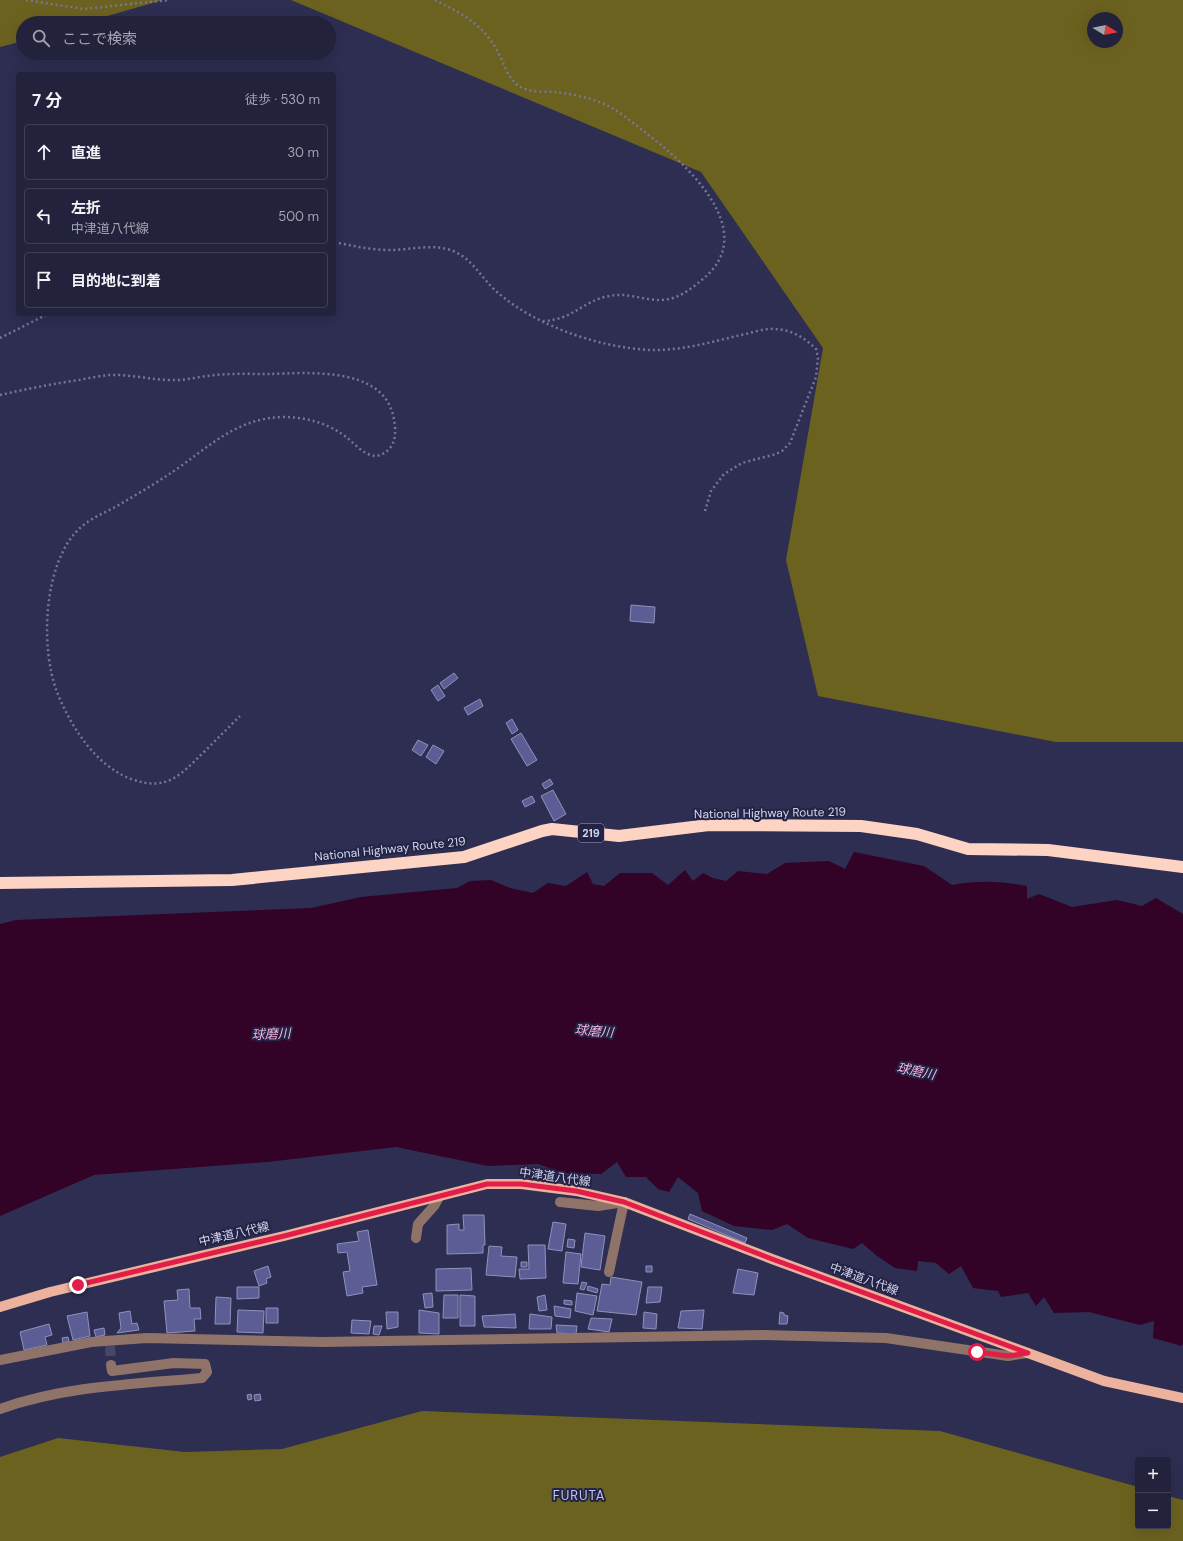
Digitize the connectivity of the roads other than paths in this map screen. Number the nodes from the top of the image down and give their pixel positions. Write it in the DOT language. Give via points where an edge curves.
graph roads {
  1 [pos="1183,867"];
  2 [pos="0,883"];
  3 [pos="438,1197"];
  4 [pos="560,1202"];
  5 [pos="624,1202"];
  6 [pos="416,1238"];
  7 [pos="609,1272"];
  8 [pos="0,1307"];
  9 [pos="1028,1353"];
  10 [pos="0,1360"];
  11 [pos="111,1365"];
  12 [pos="1183,1398"];
  13 [pos="0,1409"];
  1 -- 2 [label="highway, National Highway Route 219 / 219" via="1048,850 968,848 917,834 861,826 708,825 619,836 552,829 464,857 232,880"];
  3 -- 5 [label="main road, 中津道八代線" via="487,1184 521,1184 576,1191"];
  3 -- 6 [label="street" via="434,1206 418,1224"];
  3 -- 8 [label="main road, 中津道八代線" via="50,1292"];
  4 -- 5 [label="street" via="598,1206"];
  5 -- 7 [label="street"];
  5 -- 9 [label="main road, 中津道八代線"];
  9 -- 10 [label="street" via="1008,1356 886,1338 762,1335 322,1342 147,1338"];
  9 -- 12 [label="main road, 中津道八代線" via="1104,1381"];
  11 -- 13 [label="street" via="112,1372 174,1363 205,1364 207,1372 202,1378 59,1393"];
}
